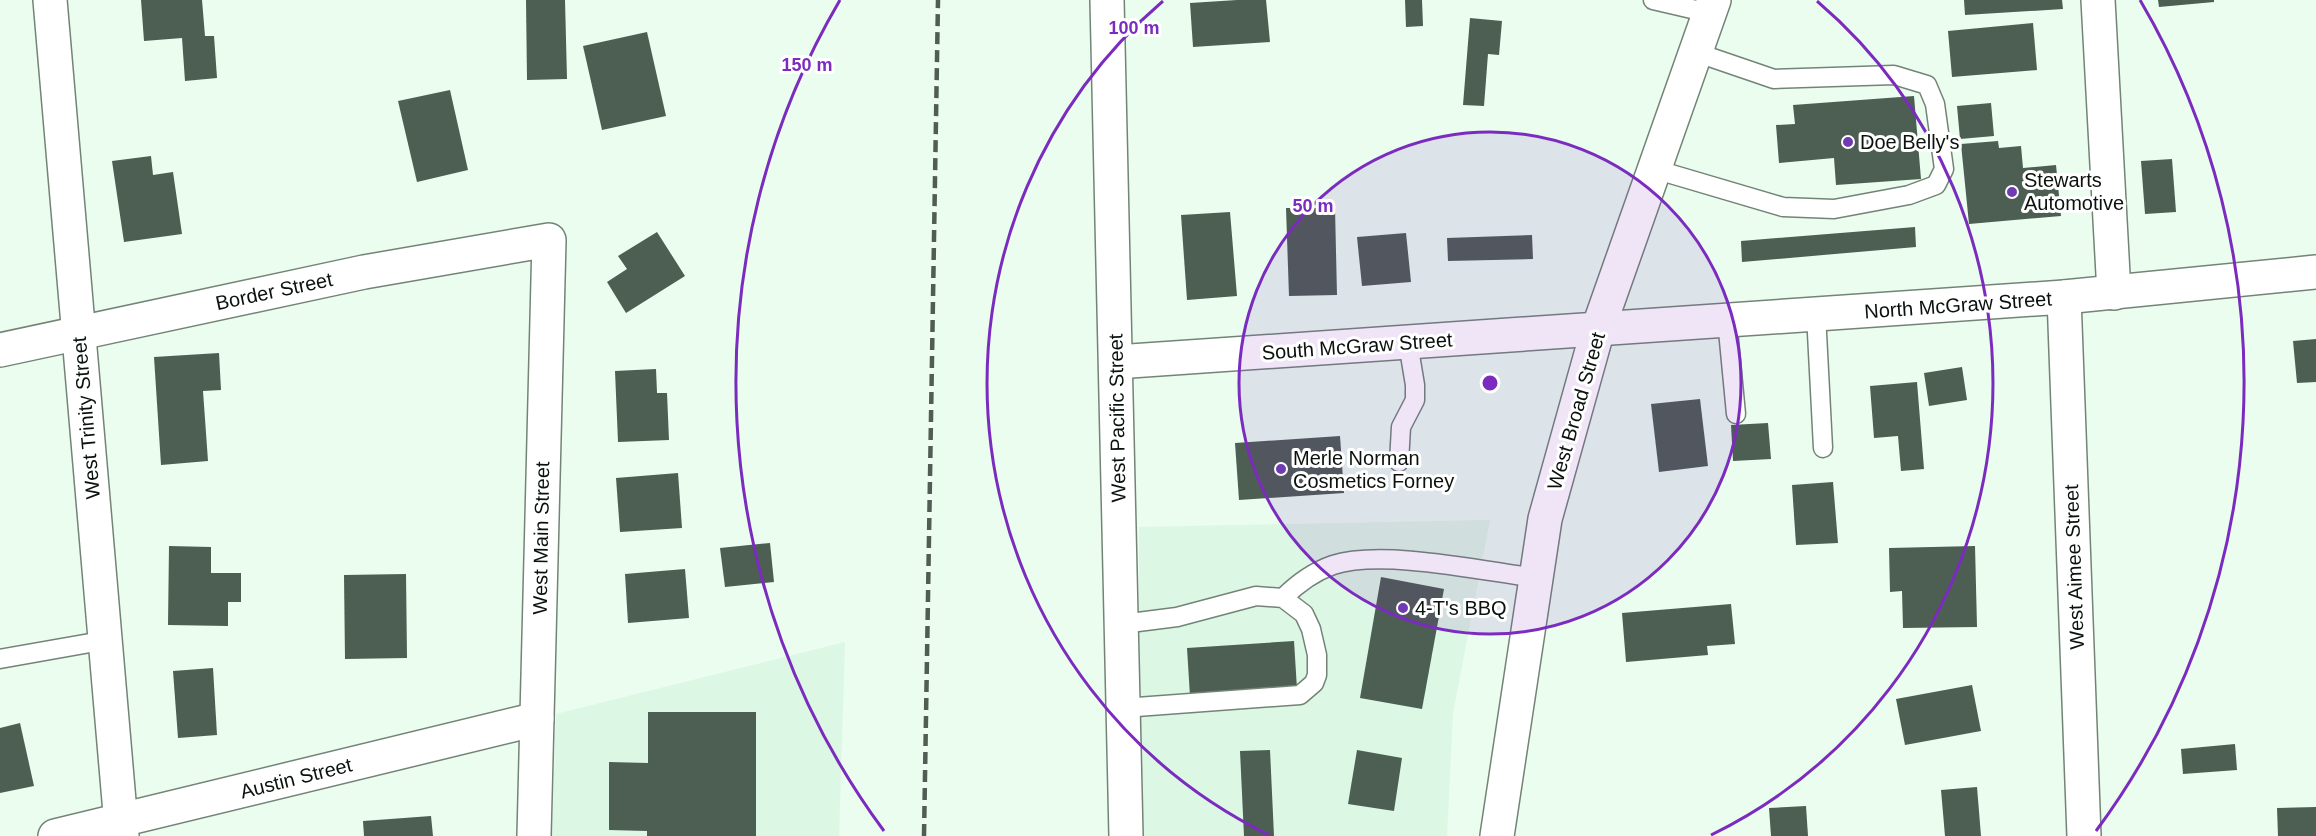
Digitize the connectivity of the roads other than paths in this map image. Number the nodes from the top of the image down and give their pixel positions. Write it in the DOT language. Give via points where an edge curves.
graph roads {
  1 [pos="51,0"];
  2 [pos="1107,0"];
  3 [pos="1653,0"];
  4 [pos="2098,0"];
  5 [pos="1711,7"];
  6 [pos="1695,52"];
  7 [pos="1654,169"];
  8 [pos="549,240"];
  9 [pos="2316,273"];
  10 [pos="2114,293"];
  11 [pos="2064,297"];
  12 [pos="1815,314"];
  13 [pos="1727,320"];
  14 [pos="1598,329"];
  15 [pos="78,334"];
  16 [pos="1408,343"];
  17 [pos="0,350"];
  18 [pos="1116,362"];
  19 [pos="1736,414"];
  20 [pos="1823,448"];
  21 [pos="1399,462"];
  22 [pos="1536,578"];
  23 [pos="1283,598"];
  24 [pos="1122,624"];
  25 [pos="107,640"];
  26 [pos="0,659"];
  27 [pos="1123,708"];
  28 [pos="537,719"];
  29 [pos="122,828"];
  30 [pos="56,836"];
  31 [pos="534,836"];
  32 [pos="1126,836"];
  33 [pos="1497,836"];
  34 [pos="2084,836"];
  1 -- 15 [label="street, West Trinity Street"];
  2 -- 18 [label="street, West Pacific Street"];
  3 -- 5 [label="lane"];
  4 -- 10 [label="street"];
  5 -- 6 [label="street, West Broad Street"];
  6 -- 7 [label="street, West Broad Street"];
  6 -- 7 [label="lane" via="1774,79 1894,75 1927,85 1935,104 1944,169 1936,185 1909,195 1834,208 1783,207"];
  7 -- 14 [label="street, West Broad Street"];
  8 -- 15 [label="street, Border Street" via="363,272"];
  8 -- 28 [label="street, West Main Street"];
  9 -- 10 [label="street, North McGraw Street"];
  10 -- 11 [label="street, North McGraw Street"];
  11 -- 12 [label="street, North McGraw Street"];
  11 -- 34 [label="street, West Aimee Street"];
  12 -- 13 [label="street, North McGraw Street"];
  12 -- 20 [label="lane"];
  13 -- 14 [label="street, North McGraw Street"];
  13 -- 19 [label="lane"];
  14 -- 16 [label="street, South McGraw Street"];
  14 -- 22 [label="street, West Broad Street" via="1545,519"];
  15 -- 17 [label="street, Border Street"];
  15 -- 25 [label="street, West Trinity Street"];
  16 -- 18 [label="street, South McGraw Street"];
  16 -- 21 [label="lane" via="1415,400 1401,427"];
  18 -- 24 [label="street, West Pacific Street"];
  22 -- 23 [label="lane" via="1401,561 1360,560 1309,575"];
  22 -- 33 [label="street, West Broad Street"];
  23 -- 24 [label="lane" via="1256,596 1177,617"];
  23 -- 27 [label="lane" via="1304,614 1317,655 1314,683 1300,695"];
  24 -- 27 [label="street, West Pacific Street"];
  25 -- 26 [label="lane"];
  25 -- 29 [label="street, West Trinity Street"];
  27 -- 32 [label="street, West Pacific Street"];
  28 -- 29 [label="street, Austin Street"];
  28 -- 31 [label="street, West Main Street"];
  29 -- 30 [label="street, Austin Street"];
}
